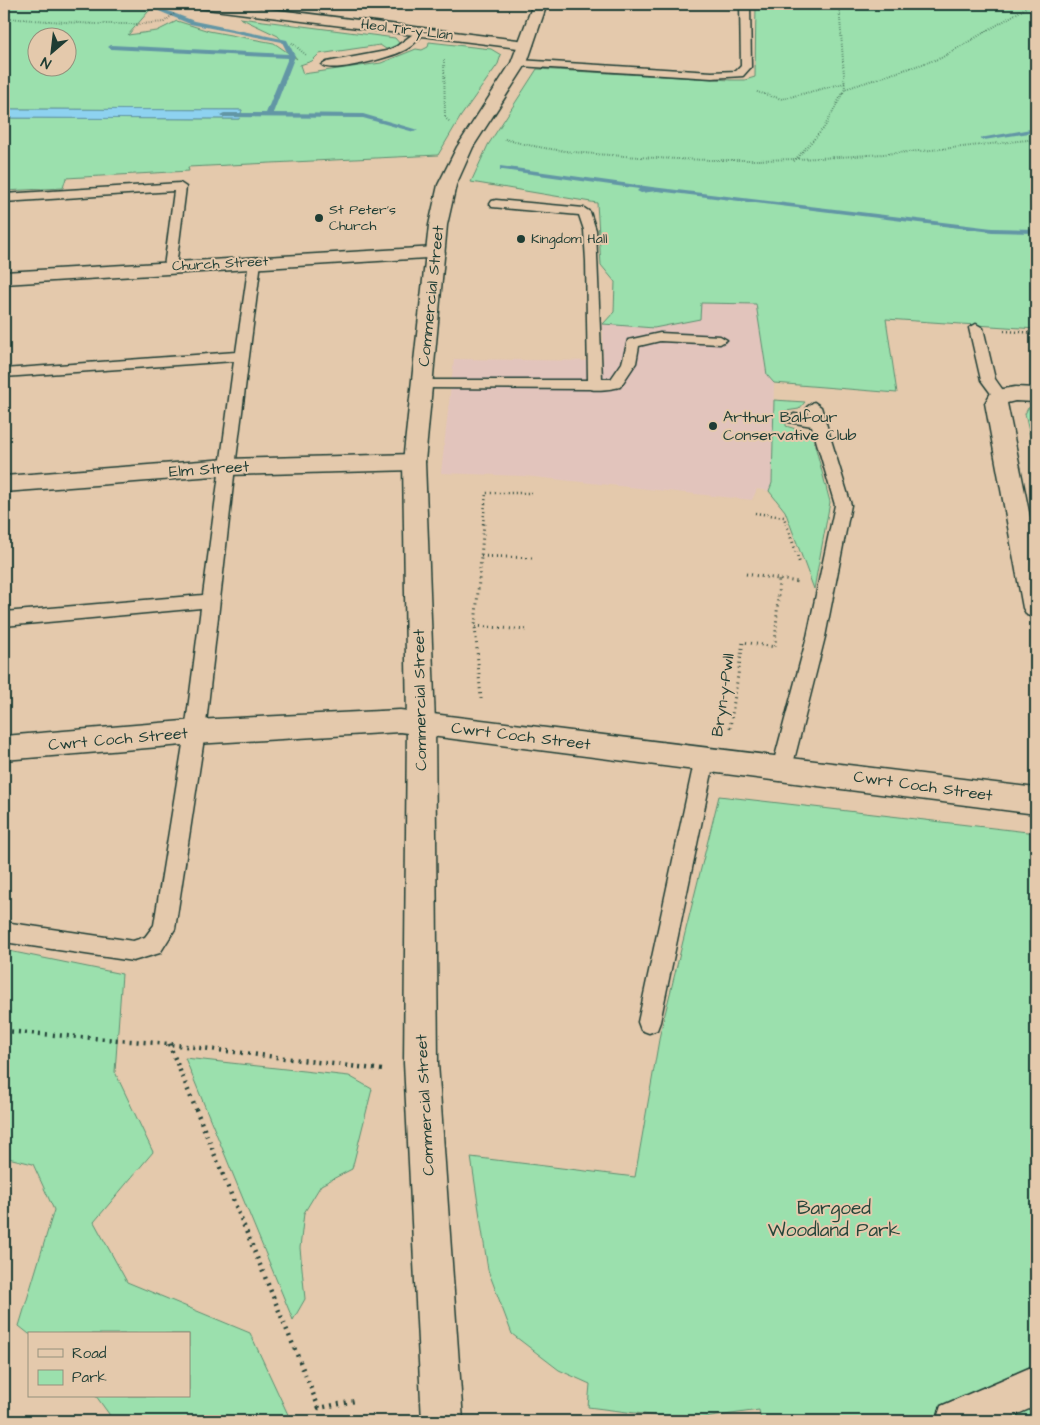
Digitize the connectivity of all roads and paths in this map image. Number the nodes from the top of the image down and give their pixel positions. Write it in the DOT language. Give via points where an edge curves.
graph roads {
  1 [pos="199,4"];
  2 [pos="540,4"];
  3 [pos="745,4"];
  4 [pos="838,4"];
  5 [pos="1028,4"];
  6 [pos="237,6"];
  7 [pos="177,11"];
  8 [pos="4,18"];
  9 [pos="420,32"];
  10 [pos="410,43"];
  11 [pos="522,54"];
  12 [pos="327,65"];
  13 [pos="845,83"];
  14 [pos="846,89"];
  15 [pos="754,91"];
  16 [pos="450,121"];
  17 [pos="501,138"];
  18 [pos="1036,139"];
  19 [pos="794,161"];
  20 [pos="4,198"];
  21 [pos="496,204"];
  22 [pos="436,253"];
  23 [pos="255,262"];
  24 [pos="170,267"];
  25 [pos="4,278"];
  26 [pos="976,328"];
  27 [pos="720,340"];
  28 [pos="244,356"];
  29 [pos="4,373"];
  30 [pos="421,385"];
  31 [pos="595,386"];
  32 [pos="1000,396"];
  33 [pos="1036,396"];
  34 [pos="794,419"];
  35 [pos="414,462"];
  36 [pos="227,468"];
  37 [pos="4,484"];
  38 [pos="534,493"];
  39 [pos="754,513"];
  40 [pos="480,556"];
  41 [pos="532,558"];
  42 [pos="746,574"];
  43 [pos="803,574"];
  44 [pos="779,579"];
  45 [pos="806,583"];
  46 [pos="210,600"];
  47 [pos="1036,608"];
  48 [pos="4,619"];
  49 [pos="475,626"];
  50 [pos="528,630"];
  51 [pos="421,723"];
  52 [pos="195,732"];
  53 [pos="479,732"];
  54 [pos="4,748"];
  55 [pos="716,759"];
  56 [pos="782,768"];
  57 [pos="1036,802"];
  58 [pos="4,932"];
  59 [pos="649,1022"];
  60 [pos="4,1031"];
  61 [pos="169,1044"];
  62 [pos="382,1070"];
  63 [pos="1036,1385"];
  64 [pos="355,1401"];
  65 [pos="442,1421"];
  66 [pos="956,1421"];
  1 -- 6 [label="street, Heol Tir-y-Llan"];
  2 -- 11 [label="street, Commercial Street"];
  3 -- 11 [label="lane" via="746,66 739,74 712,75"];
  4 -- 13 [label="path"];
  5 -- 14 [label="path" via="941,58"];
  6 -- 9 [label="street, Heol Tir-y-Llan"];
  7 -- 8 [label="path" via="164,22 140,24"];
  9 -- 10 [label="lane"];
  9 -- 11 [label="street, Heol Tir-y-Llan"];
  10 -- 12 [label="lane" via="374,58"];
  10 -- 16 [label="path" via="444,60 445,118"];
  11 -- 22 [label="street, Commercial Street" via="454,167 438,225"];
  13 -- 14 [label="path"];
  13 -- 15 [label="path" via="782,99"];
  14 -- 19 [label="path" via="819,138"];
  17 -- 19 [label="path" via="560,151 654,159"];
  18 -- 19 [label="path"];
  20 -- 24 [label="lane" via="180,187"];
  21 -- 31 [label="lane" via="584,212 590,230 592,261"];
  22 -- 23 [label="street, Church Street"];
  22 -- 30 [label="street, Commercial Street"];
  23 -- 24 [label="street, Church Street"];
  23 -- 28 [label="lane"];
  24 -- 25 [label="street, Church Street"];
  26 -- 32 [label="lane" via="988,380"];
  27 -- 31 [label="lane" via="660,337 633,343 629,363 616,384"];
  28 -- 29 [label="lane"];
  28 -- 36 [label="lane"];
  30 -- 31 [label="lane"];
  30 -- 35 [label="street, Commercial Street"];
  32 -- 33 [label="street"];
  32 -- 47 [label="street" via="996,403"];
  34 -- 56 [label="lane" via="816,415 843,505 816,637"];
  35 -- 36 [label="street, Elm Street"];
  35 -- 51 [label="street, Commercial Street"];
  36 -- 37 [label="street, Elm Street"];
  36 -- 46 [label="lane"];
  38 -- 40 [label="path" via="486,493"];
  39 -- 43 [label="path" via="784,517"];
  40 -- 41 [label="path"];
  40 -- 49 [label="path"];
  42 -- 44 [label="path"];
  44 -- 45 [label="path"];
  44 -- 55 [label="path, Bryn-y-Pwll" via="775,647 743,642"];
  46 -- 48 [label="lane"];
  46 -- 52 [label="lane"];
  49 -- 50 [label="path"];
  49 -- 53 [label="path" via="482,710"];
  51 -- 52 [label="street, Cwrt Coch Street" via="400,721"];
  51 -- 53 [label="street, Cwrt Coch Street"];
  51 -- 65 [label="street, Commercial Street" via="421,1063"];
  52 -- 54 [label="street, Cwrt Coch Street"];
  52 -- 58 [label="lane" via="164,929 152,946 133,951"];
  53 -- 55 [label="street, Cwrt Coch Street"];
  55 -- 56 [label="street, Cwrt Coch Street"];
  55 -- 59 [label="lane"];
  56 -- 57 [label="street, Cwrt Coch Street"];
  60 -- 61 [label="path"];
  61 -- 62 [label="path"];
  61 -- 64 [label="path" via="319,1408"];
  63 -- 66 [label="street"];
}
